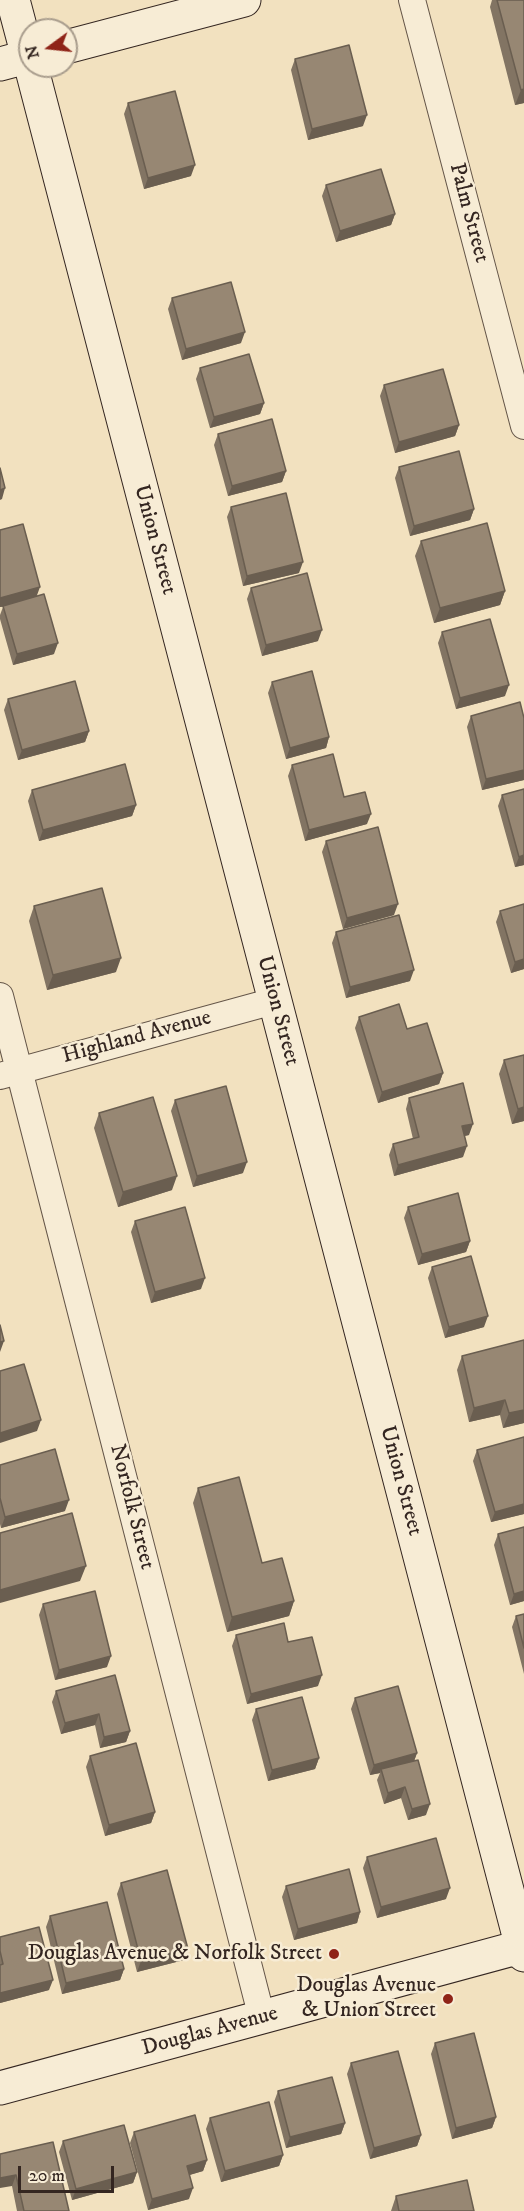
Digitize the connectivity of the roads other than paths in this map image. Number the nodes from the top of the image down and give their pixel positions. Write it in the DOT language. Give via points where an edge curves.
graph roads {
  1 [pos="14,0"];
  2 [pos="244,0"];
  3 [pos="412,0"];
  4 [pos="18,25"];
  5 [pos="78,44"];
  6 [pos="28,78"];
  7 [pos="524,426"];
  8 [pos="0,996"];
  9 [pos="274,1001"];
  10 [pos="10,1073"];
  11 [pos="523,1949"];
  12 [pos="262,2018"];
  13 [pos="0,2088"];
  1 -- 4 [label="street, Union Street"];
  2 -- 5 [label="street"];
  3 -- 7 [label="street, Palm Street"];
  6 -- 9 [label="street, Union Street"];
  8 -- 10 [label="street, Norfolk Street"];
  9 -- 10 [label="street, Highland Avenue"];
  9 -- 11 [label="street, Union Street"];
  10 -- 12 [label="street, Norfolk Street"];
  11 -- 12 [label="street, Douglas Avenue"];
  12 -- 13 [label="street, Douglas Avenue"];
}
